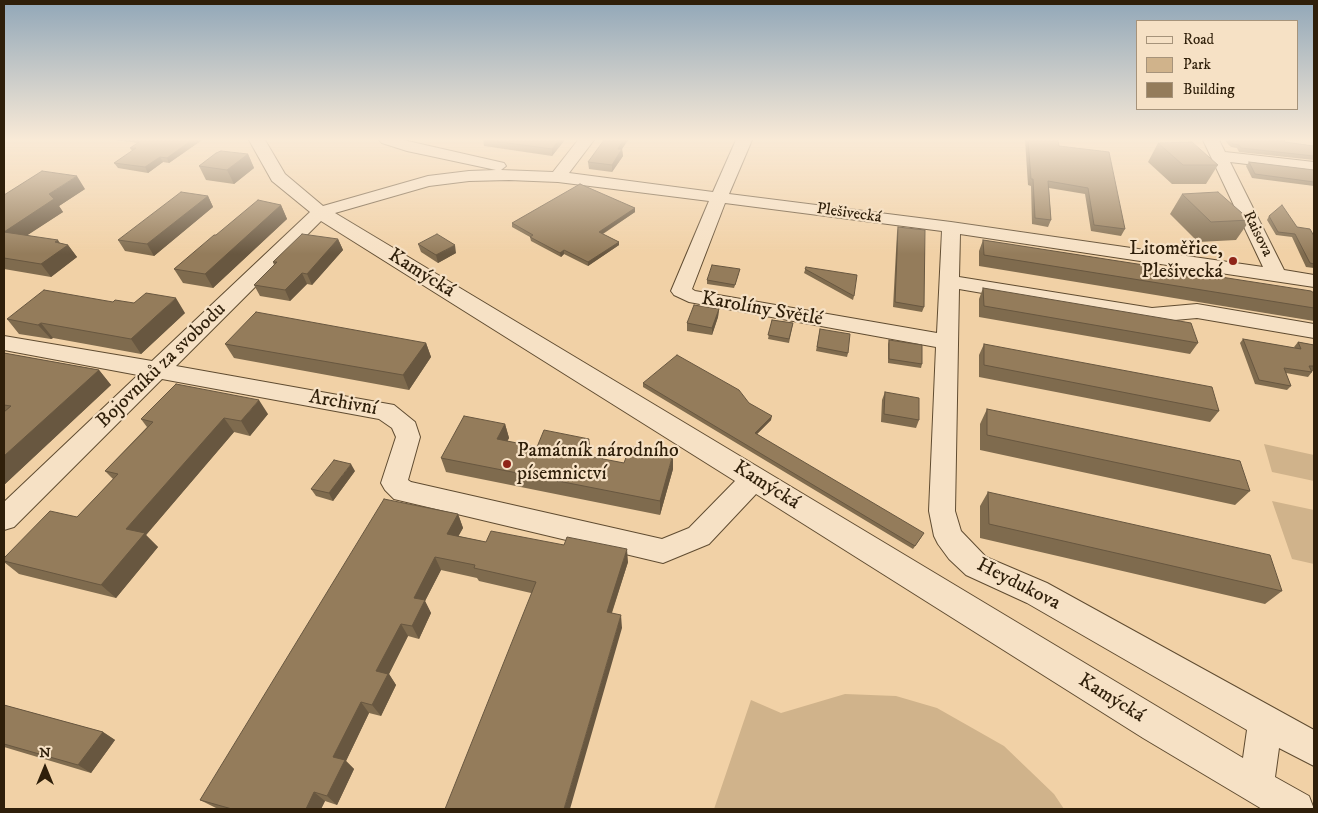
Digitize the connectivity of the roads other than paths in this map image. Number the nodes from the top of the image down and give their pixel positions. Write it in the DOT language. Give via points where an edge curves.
graph roads {
  1 [pos="279,178"];
  2 [pos="453,178"];
  3 [pos="566,178"];
  4 [pos="727,178"];
  5 [pos="1229,178"];
  6 [pos="719,197"];
  7 [pos="320,212"];
  8 [pos="951,227"];
  9 [pos="1276,275"];
  10 [pos="949,281"];
  11 [pos="1314,281"];
  12 [pos="1314,331"];
  13 [pos="947,342"];
  14 [pos="4,343"];
  15 [pos="156,371"];
  16 [pos="754,479"];
  17 [pos="4,519"];
  18 [pos="1265,722"];
  19 [pos="1314,749"];
  20 [pos="1256,785"];
  21 [pos="1296,809"];
  1 -- 7 [label="street, Kamýcká"];
  2 -- 7 [label="street" via="428,181"];
  3 -- 6 [label="street, Plešivecká"];
  4 -- 6 [label="street, Karolíny Světlé"];
  5 -- 9 [label="street, Raisova"];
  6 -- 8 [label="street, Plešivecká"];
  6 -- 13 [label="street, Karolíny Světlé" via="681,291 688,296"];
  7 -- 15 [label="street, Bojovníků za svobodu"];
  7 -- 16 [label="street, Kamýcká"];
  8 -- 9 [label="street, Plešivecká"];
  8 -- 10 [label="street, Heydukova"];
  9 -- 11 [label="street, Plešivecká"];
  10 -- 12 [label="street" via="1152,315 1197,311"];
  10 -- 13 [label="street, Heydukova"];
  13 -- 18 [label="street, Heydukova" via="942,510 948,536 959,550 976,566 1037,594"];
  14 -- 15 [label="street, Archivní"];
  15 -- 16 [label="street, Archivní" via="386,412 401,422 408,437 394,482 403,491 664,551 699,536"];
  15 -- 17 [label="street, Bojovníků za svobodu"];
  16 -- 20 [label="street, Kamýcká"];
  18 -- 19 [label="street, Heydukova"];
  18 -- 20 [label="street"];
  20 -- 21 [label="street, Kamýcká"];
}
